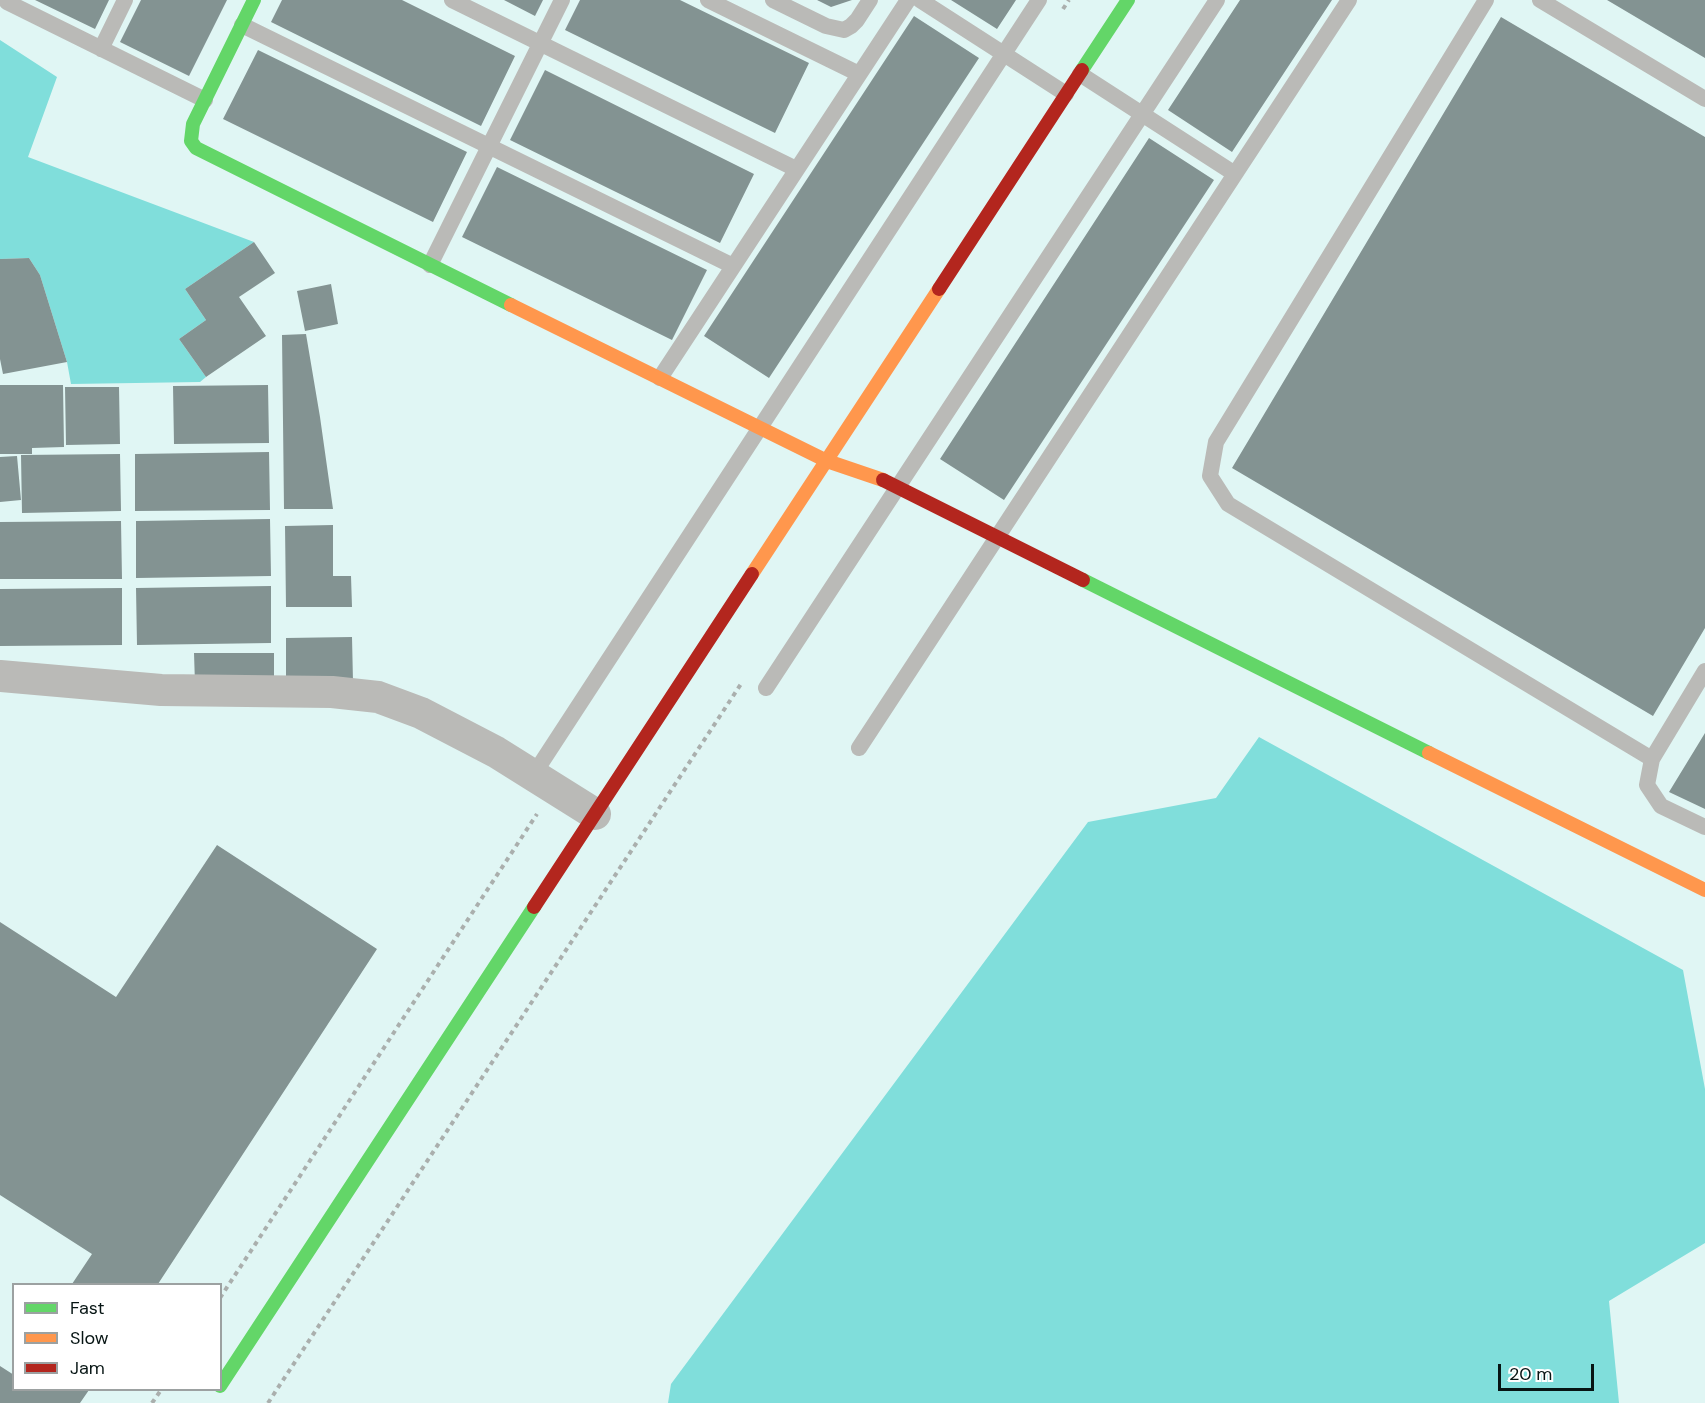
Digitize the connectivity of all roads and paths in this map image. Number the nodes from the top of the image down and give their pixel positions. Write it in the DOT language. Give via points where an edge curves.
graph roads {
  1 [pos="8,0"];
  2 [pos="125,0"];
  3 [pos="254,0"];
  4 [pos="452,0"];
  5 [pos="562,0"];
  6 [pos="708,0"];
  7 [pos="773,0"];
  8 [pos="870,0"];
  9 [pos="908,0"];
  10 [pos="920,0"];
  11 [pos="1039,0"];
  12 [pos="1128,0"];
  13 [pos="1217,0"];
  14 [pos="1349,0"];
  15 [pos="1486,0"];
  16 [pos="1540,0"];
  17 [pos="242,25"];
  18 [pos="540,43"];
  19 [pos="101,48"];
  20 [pos="1004,54"];
  21 [pos="859,74"];
  22 [pos="1080,74"];
  23 [pos="1066,94"];
  24 [pos="1705,99"];
  25 [pos="205,100"];
  26 [pos="1142,114"];
  27 [pos="489,146"];
  28 [pos="796,169"];
  29 [pos="1235,174"];
  30 [pos="430,265"];
  31 [pos="733,266"];
  32 [pos="660,378"];
  33 [pos="760,427"];
  34 [pos="826,461"];
  35 [pos="1705,671"];
  36 [pos="0,676"];
  37 [pos="741,682"];
  38 [pos="766,688"];
  39 [pos="859,748"];
  40 [pos="1652,759"];
  41 [pos="534,774"];
  42 [pos="595,814"];
  43 [pos="1705,827"];
  44 [pos="1705,890"];
  45 [pos="222,1385"];
  46 [pos="268,1403"];
  1 -- 19 [label="lane"];
  2 -- 19 [label="lane"];
  3 -- 17 [label="street"];
  4 -- 18 [label="lane"];
  5 -- 18 [label="lane"];
  6 -- 21 [label="lane"];
  7 -- 8 [label="lane" via="826,26 844,30 857,20"];
  9 -- 21 [label="lane"];
  10 -- 20 [label="lane"];
  11 -- 20 [label="lane"];
  12 -- 22 [label="street"];
  13 -- 26 [label="lane"];
  14 -- 29 [label="lane"];
  15 -- 40 [label="lane" via="1216,442 1210,476 1228,504"];
  16 -- 24 [label="lane"];
  17 -- 25 [label="street"];
  17 -- 27 [label="lane"];
  18 -- 27 [label="lane"];
  18 -- 28 [label="lane"];
  19 -- 25 [label="lane"];
  20 -- 23 [label="lane"];
  20 -- 33 [label="lane"];
  21 -- 28 [label="lane"];
  22 -- 23 [label="street"];
  22 -- 26 [label="lane"];
  23 -- 34 [label="street"];
  25 -- 30 [label="street" via="191,132 196,148"];
  26 -- 29 [label="lane"];
  26 -- 38 [label="lane"];
  27 -- 30 [label="lane"];
  27 -- 31 [label="lane"];
  28 -- 31 [label="lane"];
  29 -- 39 [label="lane"];
  30 -- 32 [label="street"];
  31 -- 32 [label="lane"];
  32 -- 33 [label="street"];
  33 -- 34 [label="street"];
  33 -- 41 [label="lane"];
  34 -- 42 [label="street"];
  34 -- 44 [label="street" via="878,478"];
  35 -- 40 [label="lane"];
  36 -- 41 [label="street" via="161,690 332,692 378,697 421,713"];
  37 -- 46 [label="path"];
  40 -- 43 [label="lane" via="1647,785 1661,806"];
  41 -- 42 [label="street"];
  42 -- 45 [label="street"];
}
